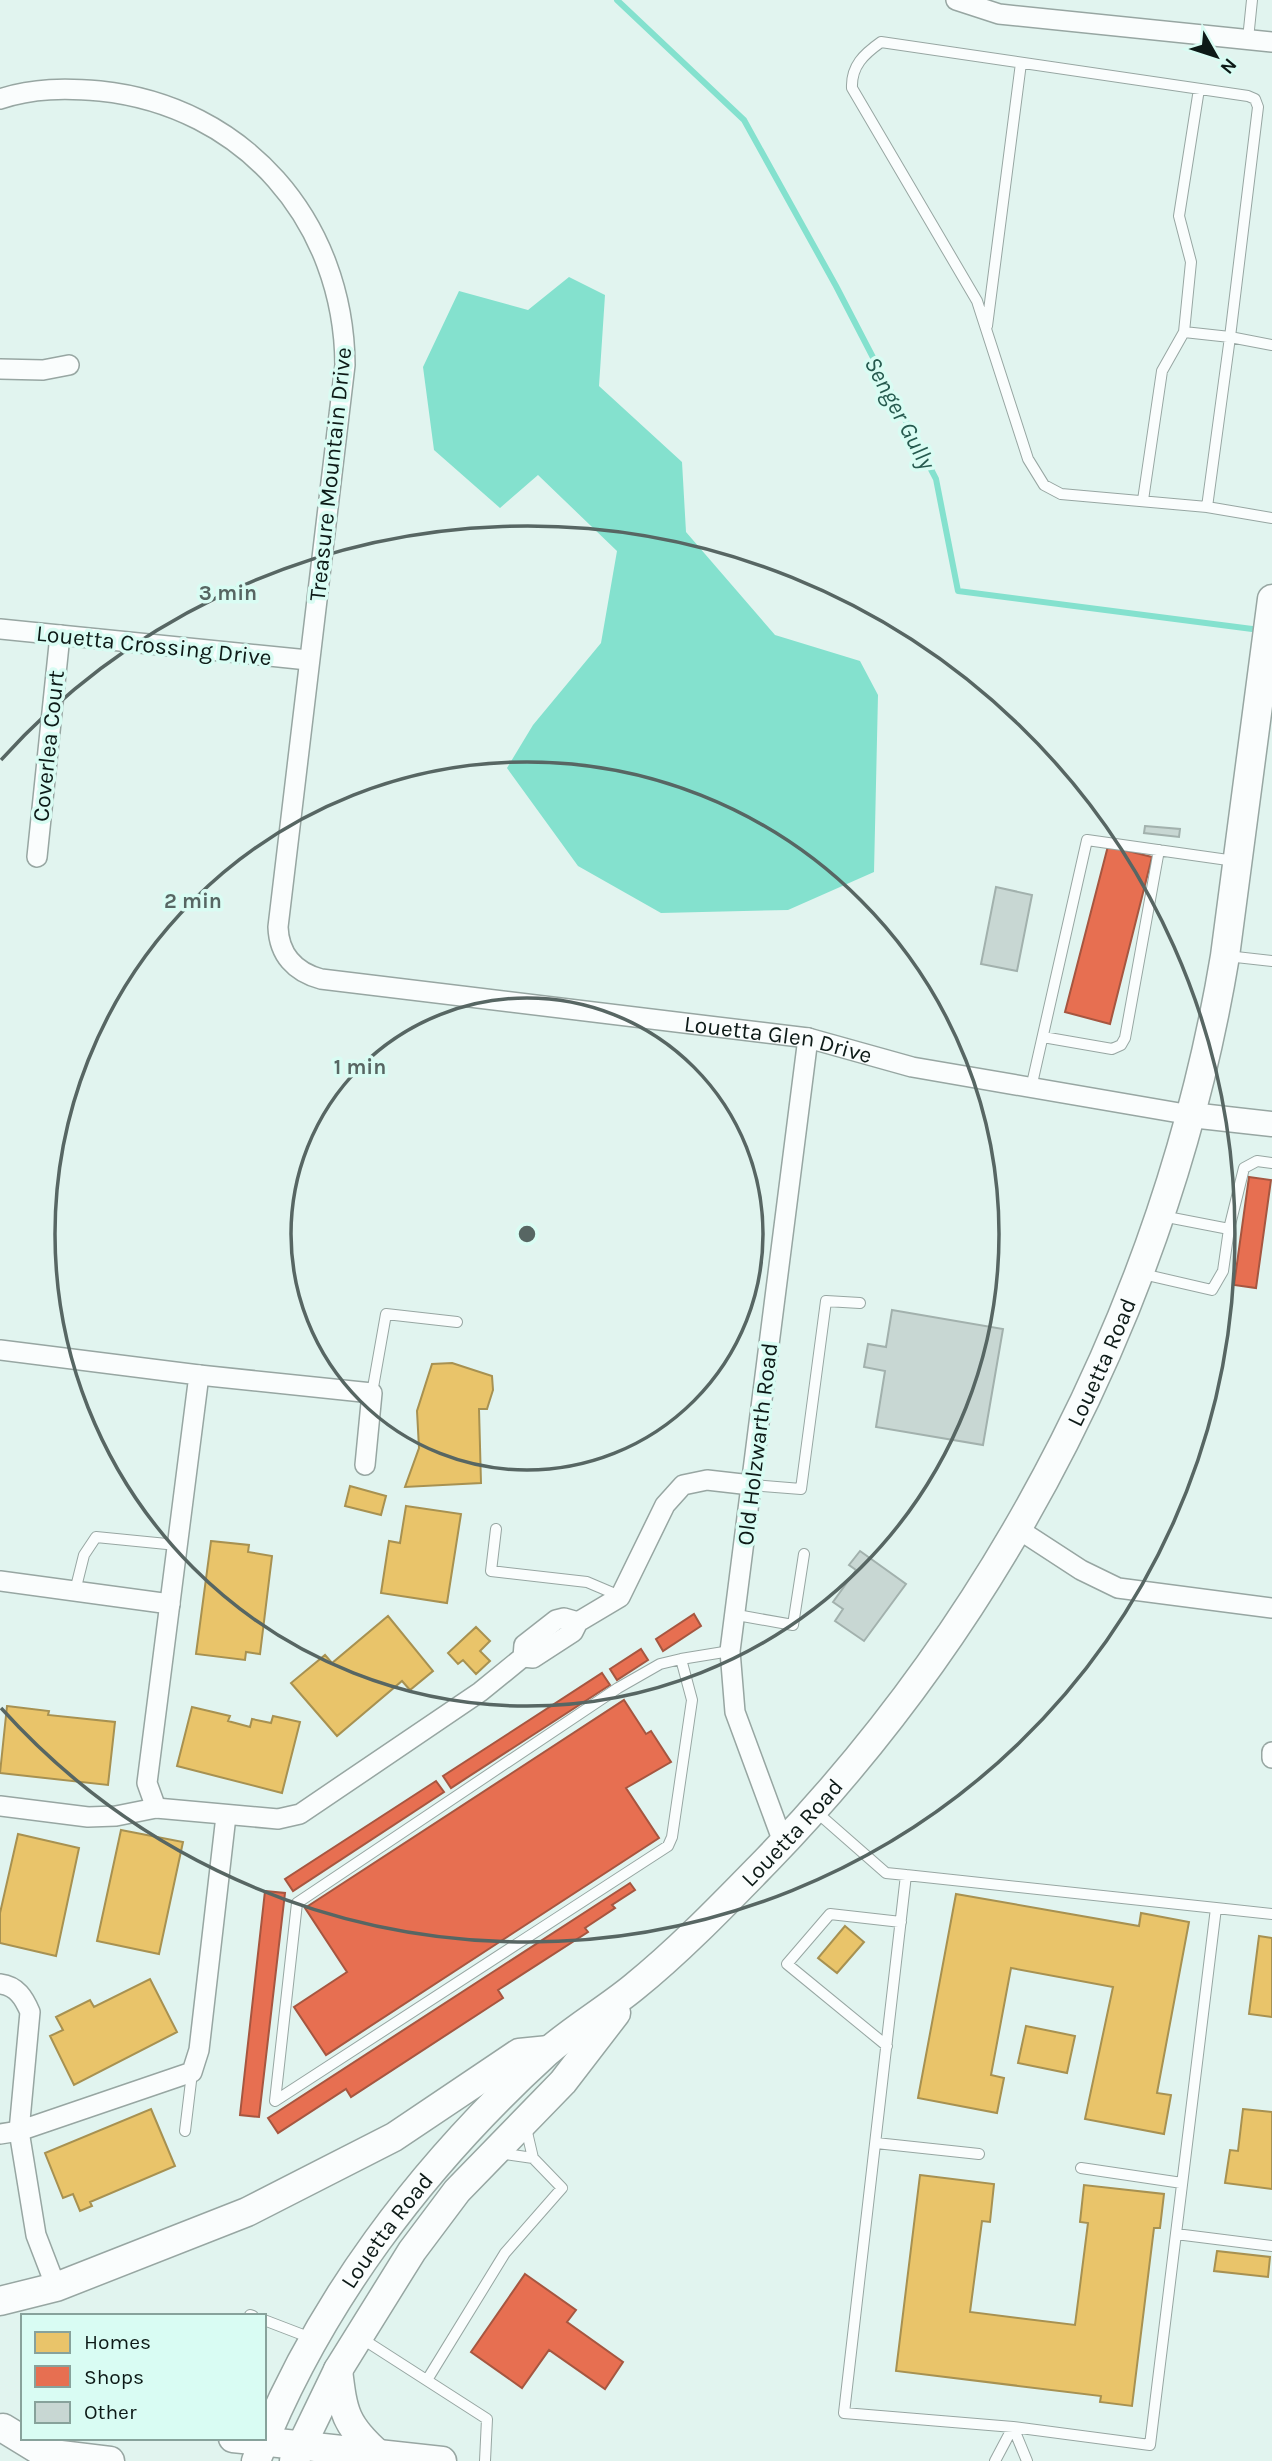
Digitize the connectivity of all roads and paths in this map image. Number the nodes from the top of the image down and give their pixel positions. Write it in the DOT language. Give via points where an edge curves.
graph roads {
  1 [pos="956,0"];
  2 [pos="1252,0"];
  3 [pos="1007,7"];
  4 [pos="1248,39"];
  5 [pos="1272,42"];
  6 [pos="1021,63"];
  7 [pos="1199,89"];
  8 [pos="0,99"];
  9 [pos="986,331"];
  10 [pos="1184,332"];
  11 [pos="1230,337"];
  12 [pos="1272,345"];
  13 [pos="69,365"];
  14 [pos="0,369"];
  15 [pos="1143,500"];
  16 [pos="1207,506"];
  17 [pos="1272,518"];
  18 [pos="1272,599"];
  19 [pos="0,629"];
  20 [pos="60,635"];
  21 [pos="309,660"];
  22 [pos="1159,850"];
  23 [pos="37,858"];
  24 [pos="1239,861"];
  25 [pos="1225,956"];
  26 [pos="288,959"];
  27 [pos="1272,961"];
  28 [pos="1042,1037"];
  29 [pos="807,1038"];
  30 [pos="1031,1088"];
  31 [pos="1191,1115"];
  32 [pos="1272,1124"];
  33 [pos="1272,1163"];
  34 [pos="1158,1215"];
  35 [pos="1229,1229"];
  36 [pos="1138,1273"];
  37 [pos="860,1303"];
  38 [pos="457,1321"];
  39 [pos="0,1350"];
  40 [pos="199,1375"];
  41 [pos="372,1393"];
  42 [pos="365,1465"];
  43 [pos="751,1485"];
  44 [pos="496,1529"];
  45 [pos="1018,1529"];
  46 [pos="177,1545"];
  47 [pos="804,1554"];
  48 [pos="0,1581"];
  49 [pos="75,1591"];
  50 [pos="620,1597"];
  51 [pos="170,1604"];
  52 [pos="1272,1608"];
  53 [pos="737,1615"];
  54 [pos="730,1651"];
  55 [pos="681,1659"];
  56 [pos="1272,1752"];
  57 [pos="1272,1758"];
  58 [pos="0,1807"];
  59 [pos="156,1808"];
  60 [pos="813,1809"];
  61 [pos="226,1816"];
  62 [pos="783,1842"];
  63 [pos="906,1875"];
  64 [pos="1216,1908"];
  65 [pos="1272,1914"];
  66 [pos="901,1922"];
  67 [pos="0,1983"];
  68 [pos="636,1986"];
  69 [pos="887,2046"];
  70 [pos="549,2050"];
  71 [pos="192,2072"];
  72 [pos="524,2120"];
  73 [pos="185,2131"];
  74 [pos="9,2133"];
  75 [pos="876,2143"];
  76 [pos="493,2153"];
  77 [pos="979,2154"];
  78 [pos="533,2158"];
  79 [pos="1081,2168"];
  80 [pos="1182,2183"];
  81 [pos="1176,2234"];
  82 [pos="1272,2246"];
  83 [pos="55,2287"];
  84 [pos="0,2301"];
  85 [pos="266,2321"];
  86 [pos="358,2336"];
  87 [pos="315,2339"];
  88 [pos="338,2370"];
  89 [pos="427,2380"];
  90 [pos="1013,2427"];
  91 [pos="266,2437"];
  92 [pos="27,2440"];
  93 [pos="237,2440"];
  94 [pos="259,2451"];
  95 [pos="297,2453"];
  96 [pos="378,2454"];
  97 [pos="110,2461"];
  98 [pos="442,2461"];
  99 [pos="485,2461"];
  100 [pos="995,2461"];
  101 [pos="1027,2461"];
  1 -- 3 [label="street"];
  2 -- 4 [label="lane"];
  3 -- 4 [label="street"];
  4 -- 5 [label="street"];
  6 -- 7 [label="lane"];
  6 -- 9 [label="lane"];
  6 -- 9 [label="lane" via="881,42 866,52 851,78 852,88 977,301"];
  7 -- 10 [label="lane" via="1179,216 1191,262"];
  7 -- 11 [label="lane" via="1248,96 1258,107"];
  8 -- 21 [label="street, Treasure Mountain Drive" via="58,88 111,92 203,120 249,151 276,178 312,231 327,261 342,314 345,365"];
  9 -- 15 [label="lane" via="1028,459 1044,485 1061,494"];
  10 -- 11 [label="lane"];
  10 -- 15 [label="lane" via="1162,371"];
  11 -- 12 [label="lane"];
  11 -- 16 [label="lane"];
  13 -- 14 [label="street"];
  15 -- 16 [label="lane"];
  16 -- 17 [label="lane"];
  18 -- 24 [label="main road, Louetta Road"];
  19 -- 20 [label="street, Louetta Crossing Drive"];
  20 -- 21 [label="street, Louetta Crossing Drive"];
  20 -- 23 [label="street, Coverlea Court"];
  21 -- 26 [label="street, Treasure Mountain Drive" via="278,927"];
  22 -- 24 [label="lane"];
  22 -- 28 [label="lane" via="1087,840"];
  22 -- 28 [label="lane" via="1121,1045 1112,1049"];
  24 -- 25 [label="main road, Louetta Road"];
  25 -- 27 [label="lane"];
  25 -- 31 [label="main road, Louetta Road"];
  26 -- 29 [label="street, Louetta Glen Drive" via="308,976 321,979"];
  28 -- 30 [label="lane"];
  29 -- 30 [label="street, Louetta Glen Drive" via="912,1067"];
  29 -- 43 [label="street, Old Holzwarth Road"];
  30 -- 31 [label="street, Louetta Glen Drive"];
  31 -- 32 [label="street, Louetta Glen Drive"];
  31 -- 34 [label="main road, Louetta Road"];
  33 -- 35 [label="lane" via="1256,1161 1244,1168"];
  34 -- 35 [label="lane"];
  34 -- 36 [label="main road, Louetta Road"];
  35 -- 36 [label="lane" via="1223,1271 1212,1290"];
  36 -- 45 [label="main road, Louetta Road" via="1083,1406"];
  37 -- 43 [label="lane" via="826,1301 801,1489"];
  38 -- 41 [label="lane" via="386,1314"];
  39 -- 40 [label="street"];
  40 -- 41 [label="street"];
  40 -- 46 [label="street"];
  41 -- 42 [label="street"];
  43 -- 50 [label="street" via="707,1480 683,1485 664,1505"];
  43 -- 53 [label="street, Old Holzwarth Road"];
  44 -- 50 [label="lane" via="491,1571 587,1582"];
  45 -- 52 [label="street" via="1118,1588"];
  45 -- 60 [label="main road, Louetta Road" via="900,1703"];
  46 -- 49 [label="lane" via="96,1537 84,1555"];
  46 -- 51 [label="street"];
  47 -- 53 [label="lane" via="793,1625"];
  48 -- 49 [label="street"];
  49 -- 51 [label="street"];
  50 -- 61 [label="street" via="578,1622 573,1632 533,1658 523,1657 480,1692 300,1814 278,1819"];
  51 -- 59 [label="street" via="147,1783"];
  53 -- 54 [label="street, Old Holzwarth Road"];
  54 -- 55 [label="lane"];
  54 -- 62 [label="street, Old Holzwarth Road" via="735,1712"];
  55 -- 55 [label="lane" via="692,1700 668,1846 275,2101 298,1903 618,1688 660,1664"];
  56 -- 57 [label="street"];
  58 -- 59 [label="street" via="88,1817"];
  59 -- 61 [label="street"];
  60 -- 62 [label="main road, Louetta Road"];
  60 -- 63 [label="lane" via="886,1873"];
  61 -- 71 [label="street" via="199,2050"];
  62 -- 68 [label="main road, Louetta Road"];
  63 -- 64 [label="lane"];
  63 -- 66 [label="lane"];
  64 -- 65 [label="lane"];
  64 -- 80 [label="lane"];
  66 -- 69 [label="lane"];
  66 -- 69 [label="lane" via="830,1914 787,1964"];
  67 -- 74 [label="street" via="22,1995 30,2012"];
  68 -- 70 [label="main road, Louetta Road"];
  68 -- 72 [label="main road, Louetta Road" via="563,2082"];
  69 -- 75 [label="lane"];
  70 -- 83 [label="main road" via="519,2053 394,2137 247,2212"];
  70 -- 87 [label="main road, Louetta Road" via="433,2169 354,2271"];
  71 -- 73 [label="lane"];
  71 -- 74 [label="street"];
  72 -- 76 [label="main road, Louetta Road"];
  72 -- 78 [label="lane"];
  74 -- 83 [label="street"];
  75 -- 77 [label="lane"];
  75 -- 90 [label="lane" via="844,2413"];
  76 -- 78 [label="lane"];
  76 -- 86 [label="main road, Louetta Road" via="457,2191 412,2251"];
  78 -- 89 [label="lane" via="562,2188 505,2253"];
  79 -- 80 [label="lane"];
  80 -- 81 [label="lane"];
  81 -- 82 [label="lane"];
  81 -- 90 [label="lane" via="1150,2445"];
  83 -- 84 [label="main road"];
  85 -- 87 [label="lane"];
  86 -- 88 [label="main road, Louetta Road"];
  86 -- 89 [label="lane"];
  87 -- 91 [label="main road, Louetta Road"];
  88 -- 95 [label="main road, Louetta Road"];
  88 -- 96 [label="main road" via="348,2423"];
  89 -- 99 [label="lane" via="487,2419"];
  90 -- 100 [label="lane"];
  90 -- 101 [label="lane"];
  92 -- 97 [label="main road" via="44,2453"];
  93 -- 94 [label="main road"];
  94 -- 95 [label="main road"];
  95 -- 96 [label="main road"];
  96 -- 98 [label="main road"];
}
